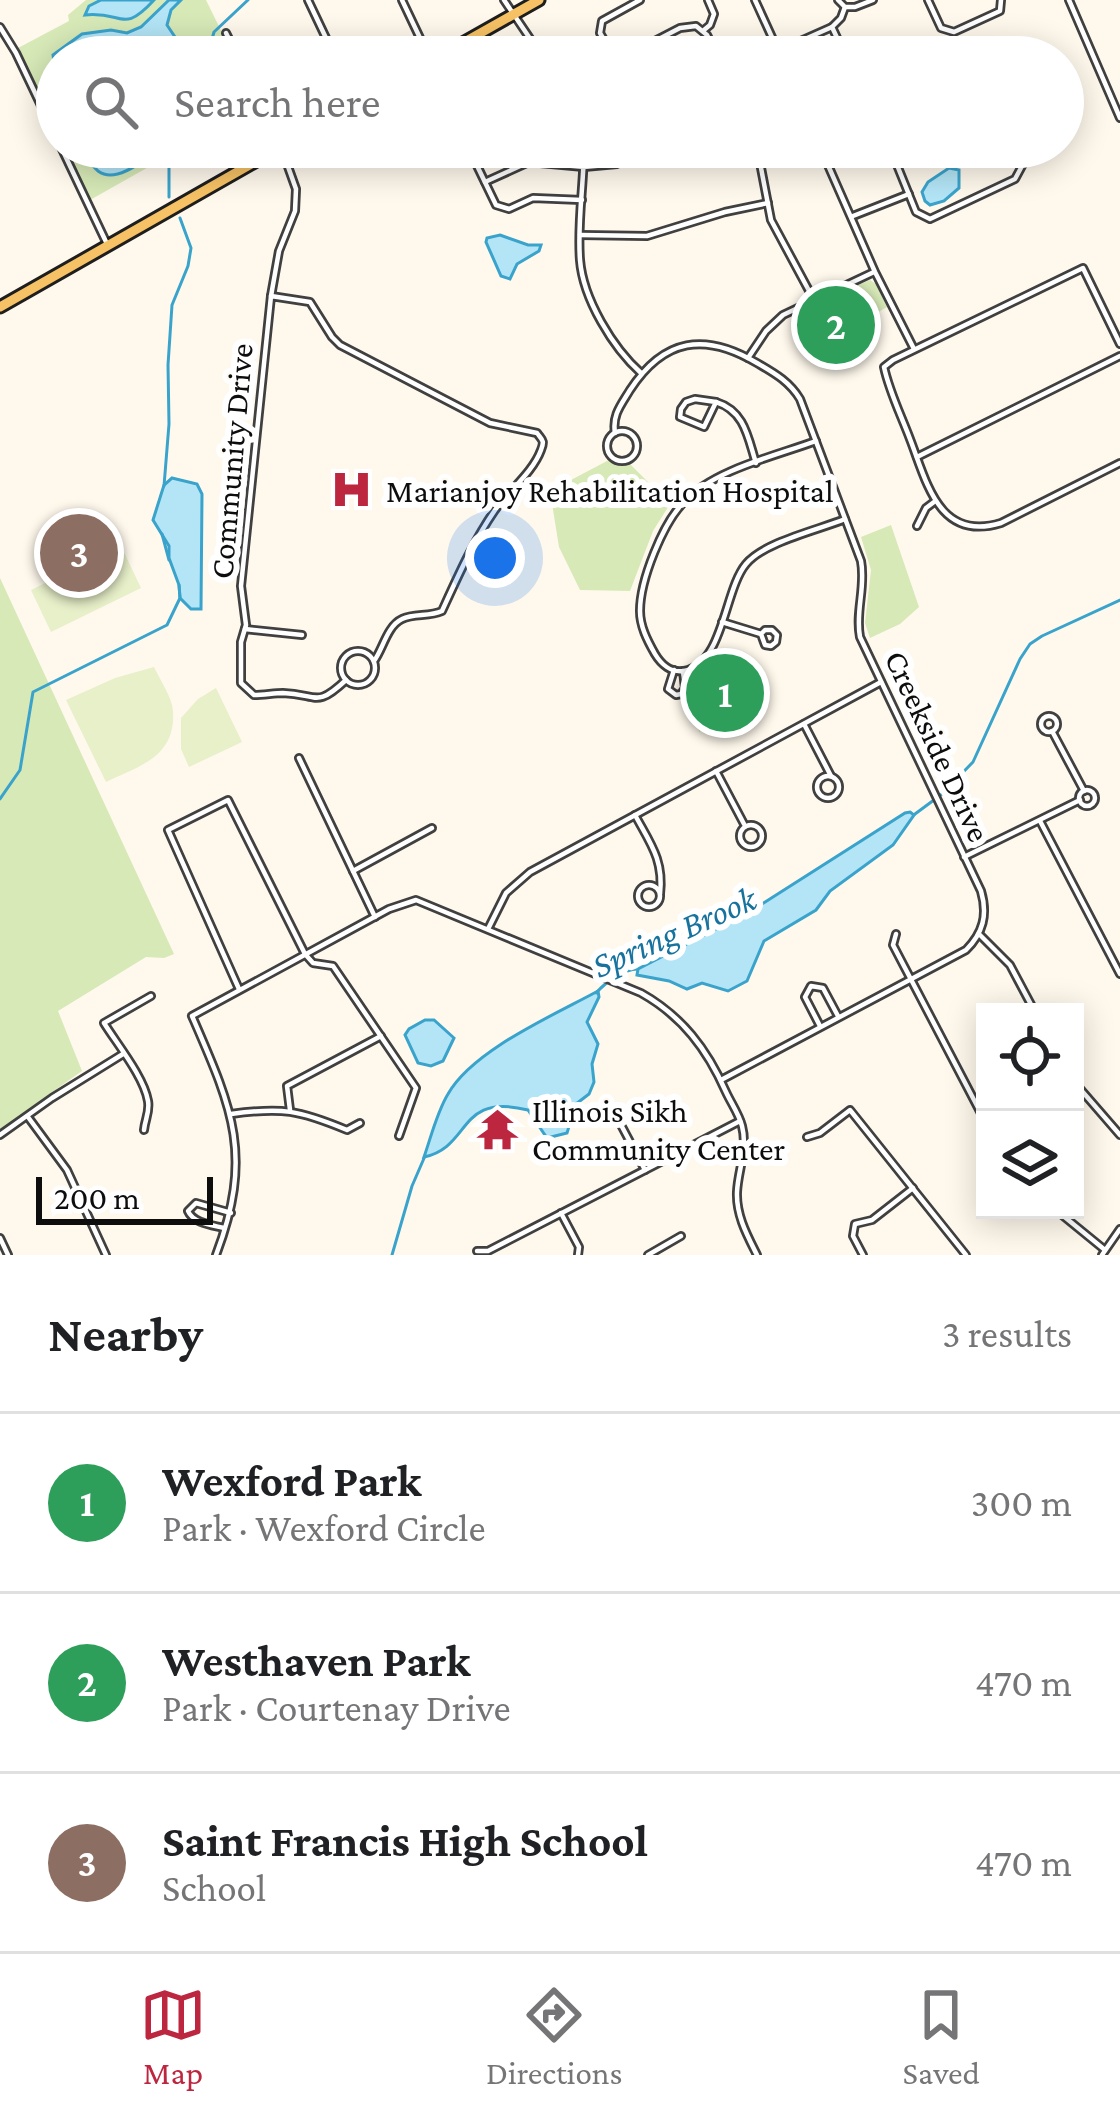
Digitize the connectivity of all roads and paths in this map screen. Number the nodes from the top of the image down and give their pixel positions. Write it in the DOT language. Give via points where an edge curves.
graph roads {
  1 [pos="308,0"];
  2 [pos="402,0"];
  3 [pos="504,0"];
  4 [pos="539,0"];
  5 [pos="640,0"];
  6 [pos="708,0"];
  7 [pos="755,0"];
  8 [pos="838,0"];
  9 [pos="873,0"];
  10 [pos="928,0"];
  11 [pos="1001,0"];
  12 [pos="1070,0"];
  13 [pos="845,8"];
  14 [pos="514,14"];
  15 [pos="0,26"];
  16 [pos="832,27"];
  17 [pos="704,30"];
  18 [pos="226,33"];
  19 [pos="228,36"];
  20 [pos="325,36"];
  21 [pos="418,36"];
  22 [pos="475,36"];
  23 [pos="528,36"];
  24 [pos="601,36"];
  25 [pos="665,36"];
  26 [pos="707,36"];
  27 [pos="771,36"];
  28 [pos="814,36"];
  29 [pos="836,36"];
  30 [pos="36,94"];
  31 [pos="1120,118"];
  32 [pos="71,168"];
  33 [pos="243,168"];
  34 [pos="288,168"];
  35 [pos="478,168"];
  36 [pos="516,168"];
  37 [pos="584,168"];
  38 [pos="762,168"];
  39 [pos="829,168"];
  40 [pos="898,168"];
  41 [pos="1021,168"];
  42 [pos="485,182"];
  43 [pos="909,194"];
  44 [pos="582,200"];
  45 [pos="768,203"];
  46 [pos="850,218"];
  47 [pos="580,235"];
  48 [pos="108,246"];
  49 [pos="875,272"];
  50 [pos="271,296"];
  51 [pos="814,300"];
  52 [pos="0,308"];
  53 [pos="1120,344"];
  54 [pos="914,349"];
  55 [pos="1120,356"];
  56 [pos="748,358"];
  57 [pos="641,373"];
  58 [pos="716,402"];
  59 [pos="615,433"];
  60 [pos="815,441"];
  61 [pos="916,457"];
  62 [pos="756,463"];
  63 [pos="1120,463"];
  64 [pos="934,502"];
  65 [pos="845,519"];
  66 [pos="917,526"];
  67 [pos="722,622"];
  68 [pos="245,629"];
  69 [pos="760,634"];
  70 [pos="302,635"];
  71 [pos="374,661"];
  72 [pos="674,670"];
  73 [pos="683,671"];
  74 [pos="346,680"];
  75 [pos="881,682"];
  76 [pos="804,724"];
  77 [pos="1052,731"];
  78 [pos="299,758"];
  79 [pos="716,771"];
  80 [pos="831,776"];
  81 [pos="1084,790"];
  82 [pos="1080,800"];
  83 [pos="635,815"];
  84 [pos="1040,820"];
  85 [pos="746,827"];
  86 [pos="432,828"];
  87 [pos="964,856"];
  88 [pos="353,871"];
  89 [pos="660,894"];
  90 [pos="375,917"];
  91 [pos="488,929"];
  92 [pos="896,934"];
  93 [pos="980,935"];
  94 [pos="305,954"];
  95 [pos="1120,974"];
  96 [pos="910,980"];
  97 [pos="239,989"];
  98 [pos="151,996"];
  99 [pos="1030,1003"];
  100 [pos="838,1017"];
  101 [pos="820,1026"];
  102 [pos="381,1036"];
  103 [pos="123,1054"];
  104 [pos="721,1080"];
  105 [pos="1084,1093"];
  106 [pos="290,1111"];
  107 [pos="980,1111"];
  108 [pos="231,1114"];
  109 [pos="28,1117"];
  110 [pos="740,1120"];
  111 [pos="360,1123"];
  112 [pos="620,1124"];
  113 [pos="144,1130"];
  114 [pos="0,1135"];
  115 [pos="1120,1135"];
  116 [pos="399,1136"];
  117 [pos="807,1136"];
  118 [pos="645,1170"];
  119 [pos="913,1188"];
  120 [pos="231,1213"];
  121 [pos="561,1213"];
  122 [pos="1066,1219"];
  123 [pos="226,1229"];
  124 [pos="1120,1229"];
  125 [pos="681,1236"];
  126 [pos="0,1238"];
  127 [pos="477,1251"];
  128 [pos="661,1251"];
  129 [pos="1104,1252"];
  130 [pos="8,1255"];
  131 [pos="106,1255"];
  132 [pos="216,1255"];
  133 [pos="578,1255"];
  134 [pos="648,1255"];
  135 [pos="757,1255"];
  136 [pos="863,1255"];
  137 [pos="966,1255"];
  1 -- 20 [label="street"];
  2 -- 21 [label="street"];
  3 -- 14 [label="street"];
  4 -- 14 [label="main road"];
  5 -- 24 [label="street" via="604,19"];
  6 -- 17 [label="street" via="714,14"];
  7 -- 27 [label="street"];
  8 -- 13 [label="street"];
  9 -- 13 [label="street"];
  10 -- 11 [label="street" via="941,28 954,32 1000,10"];
  12 -- 31 [label="street"];
  13 -- 16 [label="street"];
  14 -- 22 [label="main road"];
  14 -- 23 [label="street"];
  15 -- 30 [label="street"];
  16 -- 28 [label="street"];
  16 -- 29 [label="street"];
  17 -- 25 [label="street"];
  17 -- 26 [label="street"];
  18 -- 19 [label="street"];
  32 -- 48 [label="street"];
  33 -- 48 [label="main road"];
  34 -- 50 [label="street, Community Drive" via="295,212"];
  35 -- 42 [label="street"];
  36 -- 42 [label="street"];
  37 -- 44 [label="street"];
  38 -- 45 [label="street"];
  39 -- 46 [label="street"];
  40 -- 43 [label="street"];
  41 -- 43 [label="street" via="1015,179 935,219 920,216"];
  42 -- 44 [label="street" via="502,208 533,198"];
  43 -- 46 [label="street"];
  44 -- 47 [label="street"];
  45 -- 47 [label="street" via="647,236"];
  45 -- 51 [label="street"];
  46 -- 49 [label="street"];
  47 -- 57 [label="street" via="588,291 617,350"];
  48 -- 52 [label="main road"];
  49 -- 51 [label="street"];
  49 -- 54 [label="street"];
  50 -- 68 [label="street, Community Drive" via="242,586"];
  50 -- 71 [label="street, Community Drive" via="310,302 340,345 490,423 542,440 470,548 442,611 398,621"];
  51 -- 56 [label="street" via="776,320"];
  53 -- 54 [label="street" via="1083,268"];
  54 -- 61 [label="street" via="884,370"];
  55 -- 61 [label="street"];
  56 -- 57 [label="street, Creekside Drive" via="691,344"];
  56 -- 60 [label="street, Creekside Drive" via="792,387"];
  57 -- 59 [label="street" via="615,416"];
  58 -- 58 [label="street" via="686,402 680,418 704,427"];
  58 -- 62 [label="street" via="742,421"];
  59 -- 59 [label="street" via="609,453 629,459 635,439"];
  60 -- 62 [label="street"];
  60 -- 65 [label="street, Creekside Drive"];
  61 -- 64 [label="street"];
  62 -- 72 [label="street" via="693,492 662,536 640,614 657,658"];
  63 -- 64 [label="street" via="994,525 960,524"];
  64 -- 66 [label="street"];
  65 -- 67 [label="street" via="754,556"];
  65 -- 75 [label="street, Creekside Drive" via="862,566 859,632"];
  67 -- 69 [label="street"];
  67 -- 73 [label="street" via="706,657"];
  68 -- 70 [label="street, Community Drive"];
  68 -- 74 [label="street, Community Drive" via="241,683 254,694 321,699"];
  71 -- 74 [label="street, Community Drive" via="370,681"];
  71 -- 74 [label="street, Community Drive" via="348,654 341,664"];
  72 -- 73 [label="street"];
  72 -- 73 [label="street" via="668,689 676,695 685,688"];
  75 -- 76 [label="street"];
  75 -- 87 [label="street, Creekside Drive"];
  76 -- 79 [label="street"];
  76 -- 80 [label="street"];
  77 -- 81 [label="street"];
  78 -- 88 [label="street"];
  79 -- 83 [label="street"];
  79 -- 85 [label="street"];
  81 -- 82 [label="street"];
  81 -- 82 [label="street" via="1094,801"];
  82 -- 84 [label="street"];
  83 -- 89 [label="street" via="660,862"];
  83 -- 91 [label="street" via="522,876"];
  84 -- 87 [label="street"];
  84 -- 95 [label="street"];
  86 -- 88 [label="street"];
  87 -- 93 [label="street, Creekside Drive" via="985,905"];
  88 -- 90 [label="street"];
  90 -- 91 [label="street" via="416,900"];
  90 -- 94 [label="street"];
  91 -- 104 [label="street" via="653,1000 703,1047"];
  92 -- 96 [label="street" via="892,945"];
  93 -- 96 [label="street"];
  93 -- 99 [label="street" via="1010,965"];
  94 -- 97 [label="street"];
  94 -- 97 [label="street" via="228,800 168,830"];
  94 -- 102 [label="street" via="333,966"];
  96 -- 100 [label="street"];
  96 -- 107 [label="street"];
  97 -- 108 [label="street" via="192,1016"];
  98 -- 103 [label="street" via="104,1023"];
  100 -- 101 [label="street"];
  100 -- 101 [label="street" via="823,988 811,986 805,997"];
  101 -- 104 [label="street"];
  102 -- 106 [label="street" via="287,1086"];
  102 -- 116 [label="street" via="416,1088"];
  103 -- 109 [label="street"];
  103 -- 113 [label="street" via="147,1096"];
  104 -- 110 [label="street"];
  105 -- 115 [label="street"];
  106 -- 108 [label="street"];
  106 -- 111 [label="street" via="347,1130"];
  108 -- 120 [label="street"];
  109 -- 114 [label="street"];
  109 -- 131 [label="street" via="67,1170"];
  110 -- 118 [label="street"];
  110 -- 135 [label="street" via="737,1202"];
  112 -- 118 [label="street"];
  117 -- 119 [label="street" via="850,1110"];
  118 -- 121 [label="street"];
  119 -- 136 [label="street" via="855,1224"];
  119 -- 137 [label="street"];
  120 -- 123 [label="street"];
  120 -- 123 [label="street" via="196,1203 188,1211"];
  121 -- 127 [label="street"];
  121 -- 133 [label="street"];
  122 -- 129 [label="street"];
  123 -- 132 [label="street"];
  124 -- 129 [label="street"];
  125 -- 128 [label="street"];
  126 -- 130 [label="street"];
  128 -- 134 [label="street"];
}
